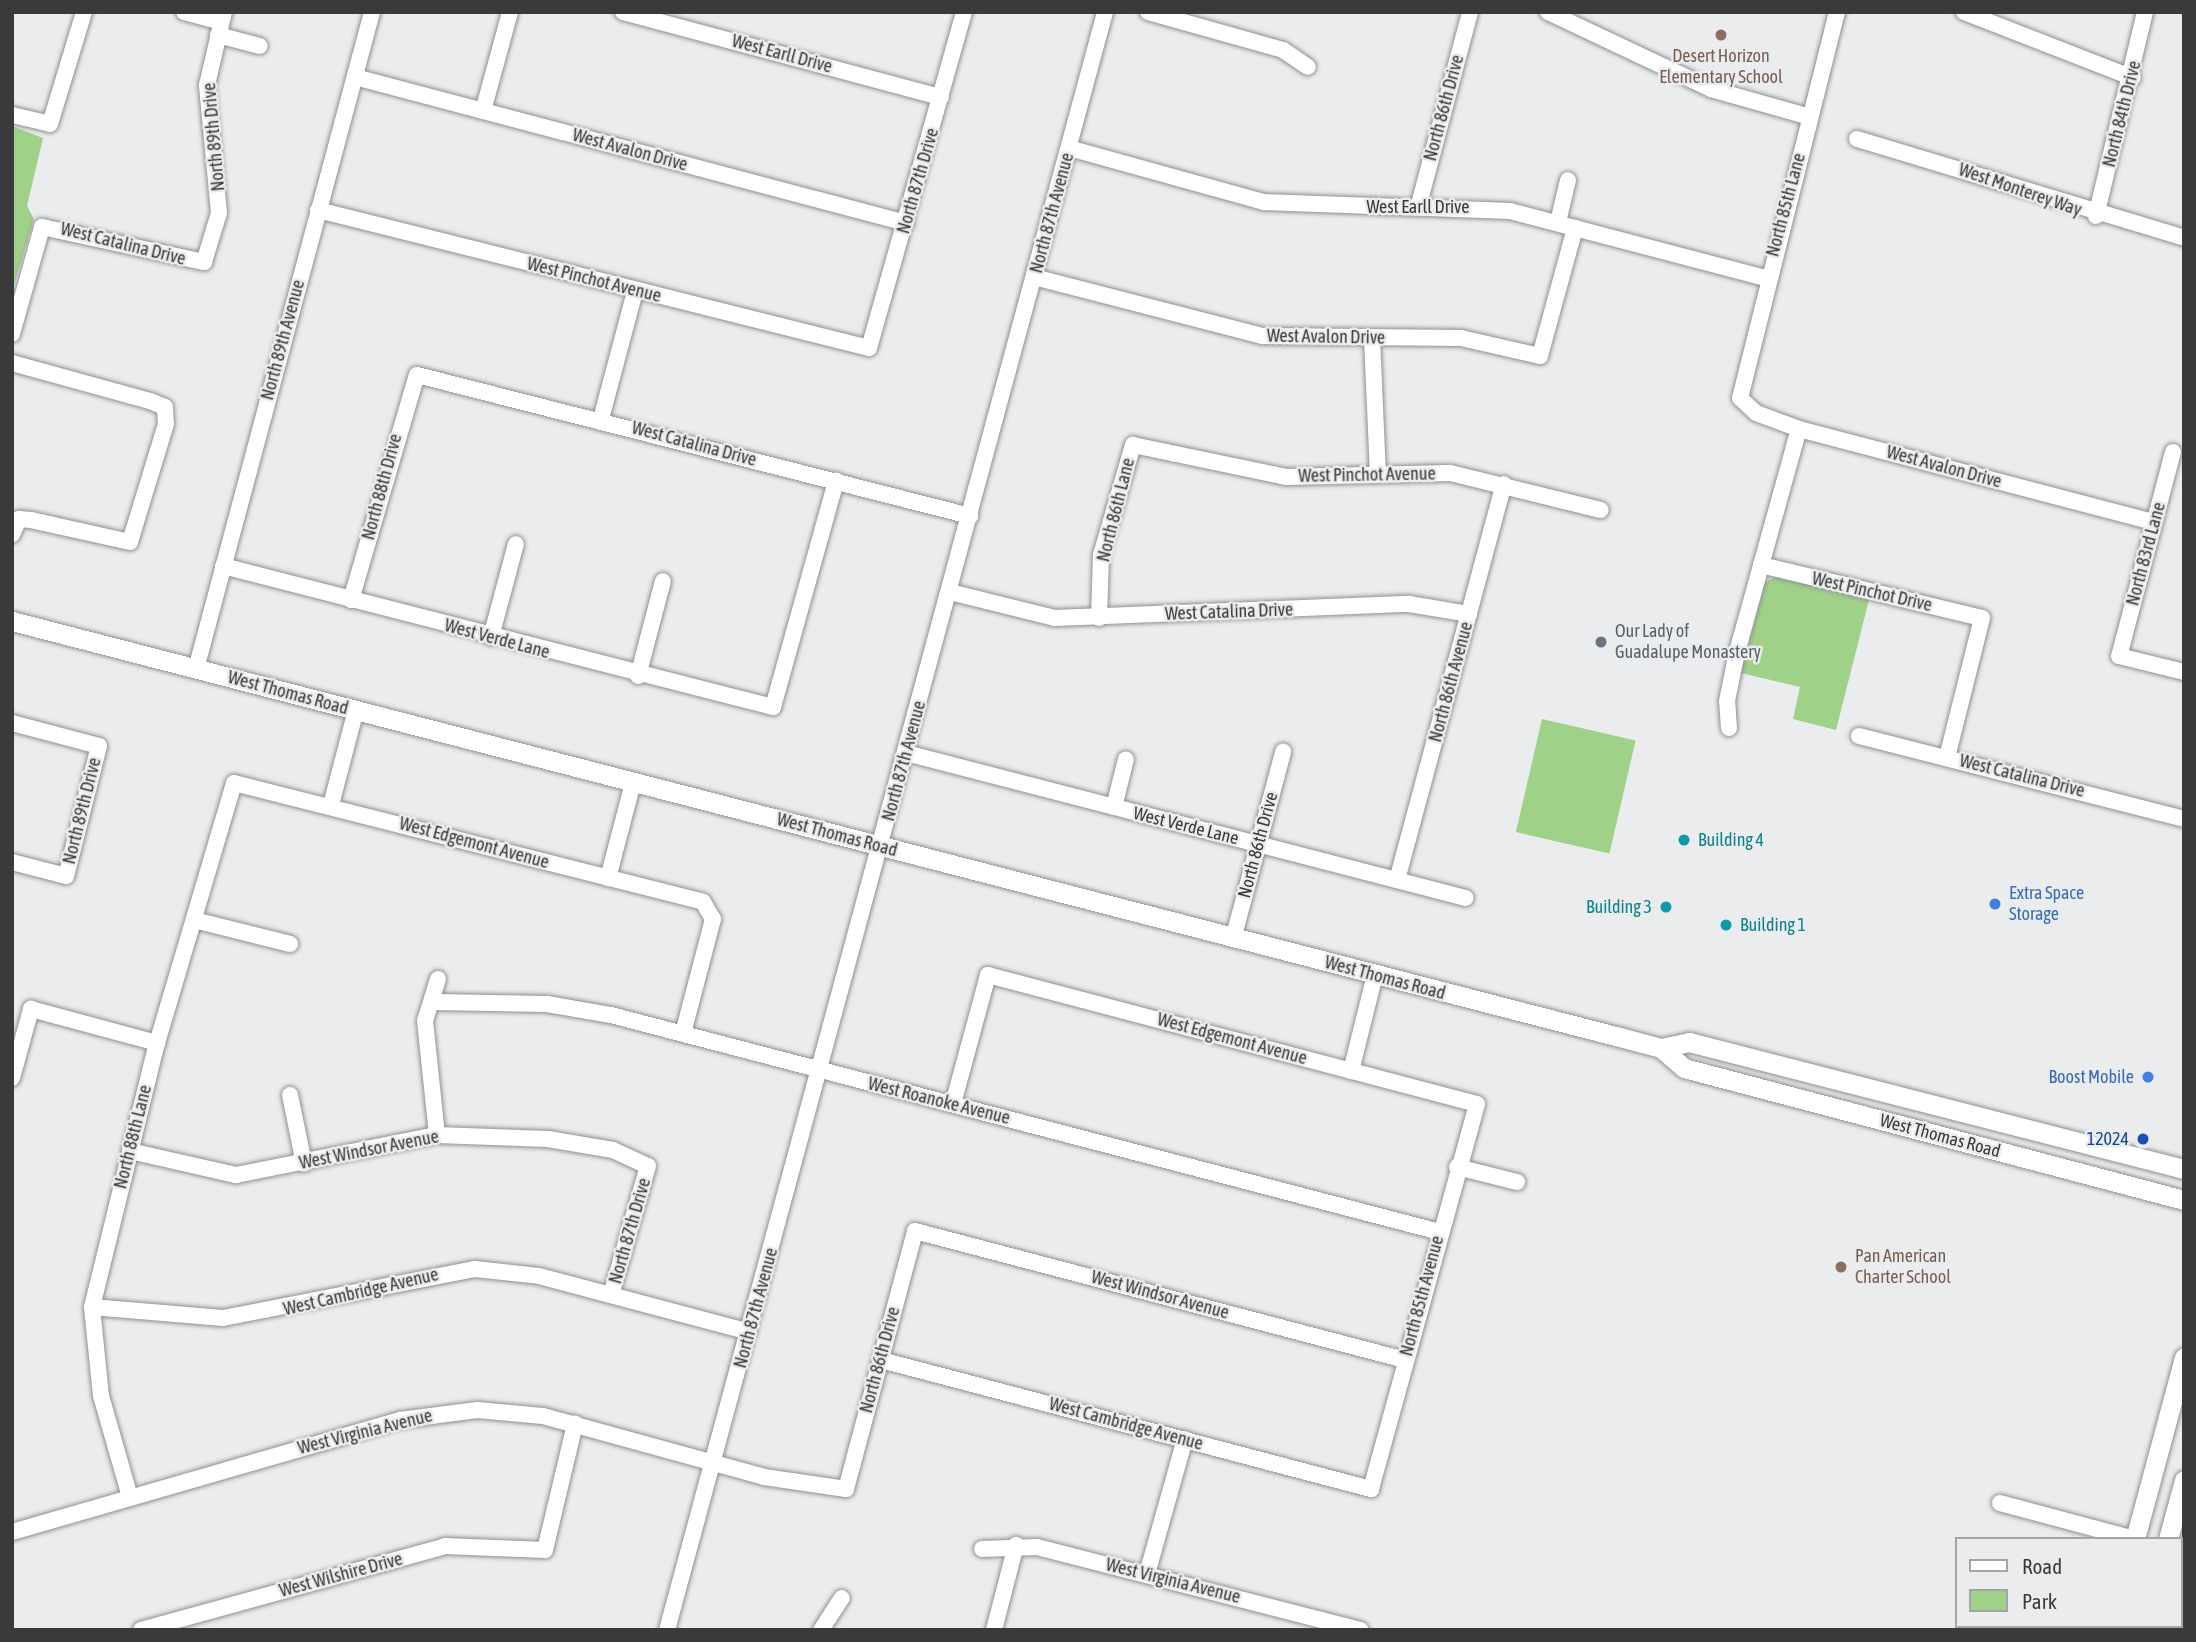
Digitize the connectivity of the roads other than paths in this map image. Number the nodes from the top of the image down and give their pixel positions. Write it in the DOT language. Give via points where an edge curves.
graph roads {
  1 [pos="85,12"];
  2 [pos="184,12"];
  3 [pos="372,12"];
  4 [pos="510,12"];
  5 [pos="623,12"];
  6 [pos="964,12"];
  7 [pos="1105,12"];
  8 [pos="1148,12"];
  9 [pos="1470,12"];
  10 [pos="1548,12"];
  11 [pos="1837,12"];
  12 [pos="1964,12"];
  13 [pos="2145,12"];
  14 [pos="1985,16"];
  15 [pos="221,23"];
  16 [pos="260,46"];
  17 [pos="1308,67"];
  18 [pos="355,77"];
  19 [pos="2133,78"];
  20 [pos="942,97"];
  21 [pos="483,111"];
  22 [pos="12,116"];
  23 [pos="1810,117"];
  24 [pos="1857,139"];
  25 [pos="1069,148"];
  26 [pos="1568,180"];
  27 [pos="1419,204"];
  28 [pos="318,210"];
  29 [pos="2096,215"];
  30 [pos="1558,222"];
  31 [pos="906,223"];
  32 [pos="1575,228"];
  33 [pos="2184,238"];
  34 [pos="204,262"];
  35 [pos="1034,277"];
  36 [pos="1765,278"];
  37 [pos="635,291"];
  38 [pos="12,334"];
  39 [pos="1373,338"];
  40 [pos="869,348"];
  41 [pos="12,363"];
  42 [pos="417,375"];
  43 [pos="1740,398"];
  44 [pos="601,419"];
  45 [pos="1799,429"];
  46 [pos="1133,445"];
  47 [pos="2173,452"];
  48 [pos="1378,474"];
  49 [pos="836,481"];
  50 [pos="1504,484"];
  51 [pos="1601,510"];
  52 [pos="970,516"];
  53 [pos="2154,522"];
  54 [pos="16,527"];
  55 [pos="516,544"];
  56 [pos="1761,565"];
  57 [pos="223,566"];
  58 [pos="663,581"];
  59 [pos="950,592"];
  60 [pos="351,600"];
  61 [pos="1469,614"];
  62 [pos="1099,618"];
  63 [pos="12,621"];
  64 [pos="491,637"];
  65 [pos="196,669"];
  66 [pos="2184,672"];
  67 [pos="638,676"];
  68 [pos="356,710"];
  69 [pos="12,723"];
  70 [pos="1729,728"];
  71 [pos="1860,736"];
  72 [pos="1283,752"];
  73 [pos="906,754"];
  74 [pos="1947,757"];
  75 [pos="1126,758"];
  76 [pos="234,783"];
  77 [pos="634,783"];
  78 [pos="331,805"];
  79 [pos="1114,807"];
  80 [pos="2184,819"];
  81 [pos="1259,845"];
  82 [pos="881,848"];
  83 [pos="12,862"];
  84 [pos="608,878"];
  85 [pos="1397,880"];
  86 [pos="1466,898"];
  87 [pos="194,920"];
  88 [pos="1234,939"];
  89 [pos="290,944"];
  90 [pos="1375,975"];
  91 [pos="438,979"];
  92 [pos="433,1002"];
  93 [pos="683,1033"];
  94 [pos="157,1043"];
  95 [pos="1661,1048"];
  96 [pos="821,1071"];
  97 [pos="1351,1071"];
  98 [pos="12,1078"];
  99 [pos="290,1096"];
  100 [pos="953,1104"];
  101 [pos="1477,1104"];
  102 [pos="1936,1104"];
  103 [pos="1929,1133"];
  104 [pos="437,1135"];
  105 [pos="130,1152"];
  106 [pos="304,1164"];
  107 [pos="648,1166"];
  108 [pos="1457,1167"];
  109 [pos="2184,1169"];
  110 [pos="1517,1182"];
  111 [pos="2184,1200"];
  112 [pos="915,1231"];
  113 [pos="1440,1232"];
  114 [pos="611,1295"];
  115 [pos="92,1307"];
  116 [pos="749,1332"];
  117 [pos="2184,1357"];
  118 [pos="880,1360"];
  119 [pos="1405,1360"];
  120 [pos="575,1424"];
  121 [pos="1185,1439"];
  122 [pos="713,1463"];
  123 [pos="2184,1480"];
  124 [pos="846,1489"];
  125 [pos="1371,1489"];
  126 [pos="130,1497"];
  127 [pos="2000,1503"];
  128 [pos="12,1532"];
  129 [pos="2128,1537"];
  130 [pos="2136,1537"];
  131 [pos="2169,1537"];
  132 [pos="1016,1545"];
  133 [pos="982,1549"];
  134 [pos="1147,1574"];
  135 [pos="842,1598"];
  136 [pos="1326,1625"];
  137 [pos="141,1630"];
  138 [pos="667,1630"];
  139 [pos="821,1630"];
  140 [pos="994,1630"];
  141 [pos="1361,1630"];
  1 -- 22 [label="street" via="50,124"];
  2 -- 15 [label="street"];
  3 -- 18 [label="street, North 89th Avenue"];
  4 -- 21 [label="street"];
  5 -- 20 [label="street, West Earll Drive"];
  6 -- 20 [label="street, North 87th Drive"];
  7 -- 25 [label="street, North 87th Avenue"];
  8 -- 17 [label="street" via="1283,50"];
  9 -- 27 [label="street, North 86th Drive"];
  10 -- 23 [label="street" via="1711,89"];
  11 -- 23 [label="street, North 85th Lane"];
  12 -- 14 [label="street"];
  13 -- 19 [label="street, North 84th Drive"];
  14 -- 19 [label="street"];
  15 -- 16 [label="street"];
  15 -- 34 [label="street, North 89th Drive" via="207,85 219,213"];
  18 -- 21 [label="street, West Avalon Drive"];
  18 -- 28 [label="street, North 89th Avenue"];
  19 -- 29 [label="street, North 84th Drive"];
  20 -- 31 [label="street, North 87th Drive"];
  21 -- 31 [label="street, West Avalon Drive"];
  23 -- 36 [label="street, North 85th Lane"];
  24 -- 29 [label="street, West Monterey Way"];
  25 -- 27 [label="street, West Earll Drive" via="1264,202"];
  25 -- 35 [label="street, North 87th Avenue"];
  26 -- 30 [label="street"];
  27 -- 30 [label="street, West Earll Drive" via="1490,208"];
  28 -- 37 [label="street, West Pinchot Avenue"];
  28 -- 57 [label="street, North 89th Avenue"];
  29 -- 33 [label="street, West Monterey Way"];
  30 -- 32 [label="street, West Earll Drive"];
  31 -- 40 [label="street, North 87th Drive"];
  32 -- 36 [label="street, West Earll Drive"];
  32 -- 39 [label="street, West Avalon Drive" via="1540,356 1461,338"];
  34 -- 38 [label="street, West Catalina Drive" via="42,228"];
  35 -- 39 [label="street, West Avalon Drive" via="1262,337"];
  35 -- 52 [label="street, North 87th Avenue"];
  36 -- 43 [label="street, North 85th Lane"];
  37 -- 40 [label="street, West Pinchot Avenue"];
  37 -- 44 [label="street"];
  39 -- 48 [label="street"];
  41 -- 54 [label="street" via="165,407 166,424 130,542"];
  42 -- 44 [label="street, West Catalina Drive"];
  42 -- 60 [label="street, North 88th Drive"];
  43 -- 45 [label="street, West Avalon Drive" via="1756,413"];
  44 -- 49 [label="street, West Catalina Drive"];
  45 -- 53 [label="street, West Avalon Drive"];
  45 -- 56 [label="street"];
  46 -- 48 [label="street, West Pinchot Avenue" via="1286,477"];
  46 -- 62 [label="street, North 86th Lane" via="1101,555"];
  47 -- 53 [label="street, North 83rd Lane"];
  48 -- 50 [label="street, West Pinchot Avenue" via="1450,473"];
  49 -- 52 [label="street, West Catalina Drive"];
  49 -- 67 [label="street, West Verde Lane" via="773,707"];
  50 -- 51 [label="street, West Pinchot Avenue"];
  50 -- 61 [label="street, North 86th Avenue"];
  52 -- 59 [label="street, North 87th Avenue"];
  53 -- 66 [label="street, North 83rd Lane" via="2119,656"];
  55 -- 64 [label="street"];
  56 -- 70 [label="street" via="1727,701"];
  56 -- 74 [label="street, West Pinchot Drive" via="1982,618"];
  57 -- 60 [label="street, West Verde Lane"];
  57 -- 65 [label="street, North 89th Avenue"];
  58 -- 67 [label="street"];
  59 -- 62 [label="street, West Catalina Drive" via="1055,618"];
  59 -- 73 [label="street, North 87th Avenue"];
  60 -- 64 [label="street, West Verde Lane"];
  61 -- 62 [label="street, West Catalina Drive" via="1409,604"];
  61 -- 85 [label="street, North 86th Avenue"];
  63 -- 65 [label="main road, West Thomas Road"];
  64 -- 67 [label="street, West Verde Lane"];
  65 -- 68 [label="main road, West Thomas Road"];
  68 -- 77 [label="main road, West Thomas Road"];
  68 -- 78 [label="street"];
  69 -- 83 [label="street, North 89th Drive" via="99,746 66,876"];
  71 -- 74 [label="street, West Catalina Drive"];
  72 -- 81 [label="street, North 86th Drive"];
  73 -- 79 [label="street, West Verde Lane"];
  73 -- 82 [label="street, North 87th Avenue"];
  74 -- 80 [label="street, West Catalina Drive"];
  75 -- 79 [label="street"];
  76 -- 78 [label="street, West Edgemont Avenue"];
  76 -- 87 [label="street, North 88th Lane"];
  77 -- 82 [label="main road, West Thomas Road"];
  77 -- 84 [label="street"];
  78 -- 84 [label="street, West Edgemont Avenue"];
  79 -- 81 [label="street, West Verde Lane"];
  81 -- 85 [label="street, West Verde Lane"];
  81 -- 88 [label="street, North 86th Drive"];
  82 -- 88 [label="main road, West Thomas Road"];
  82 -- 96 [label="street, North 87th Avenue"];
  84 -- 93 [label="street, West Edgemont Avenue" via="712,908"];
  85 -- 86 [label="street, West Verde Lane"];
  87 -- 89 [label="street"];
  87 -- 94 [label="street, North 88th Lane"];
  88 -- 90 [label="main road, West Thomas Road"];
  90 -- 95 [label="main road, West Thomas Road"];
  90 -- 97 [label="street"];
  91 -- 92 [label="street"];
  92 -- 93 [label="street, West Roanoke Avenue" via="547,1004"];
  92 -- 104 [label="street" via="425,1021"];
  93 -- 96 [label="street, West Roanoke Avenue"];
  94 -- 98 [label="street" via="31,1009"];
  94 -- 105 [label="street, North 88th Lane"];
  95 -- 102 [label="main road, West Thomas Road" via="1689,1042"];
  95 -- 103 [label="main road, West Thomas Road" via="1684,1068"];
  96 -- 100 [label="street, West Roanoke Avenue"];
  96 -- 116 [label="street, North 87th Avenue"];
  97 -- 100 [label="street, West Edgemont Avenue" via="988,975"];
  97 -- 101 [label="street, West Edgemont Avenue"];
  99 -- 106 [label="street"];
  100 -- 113 [label="street, West Roanoke Avenue"];
  101 -- 108 [label="street, North 85th Avenue"];
  102 -- 103 [label="main road"];
  102 -- 109 [label="main road, West Thomas Road"];
  103 -- 111 [label="main road, West Thomas Road"];
  104 -- 106 [label="street, West Windsor Avenue"];
  104 -- 107 [label="street, West Windsor Avenue" via="548,1139 613,1150"];
  105 -- 106 [label="street, West Windsor Avenue" via="236,1175"];
  105 -- 115 [label="street, North 88th Lane"];
  107 -- 114 [label="street, North 87th Drive"];
  108 -- 110 [label="street"];
  108 -- 113 [label="street, North 85th Avenue"];
  112 -- 118 [label="street, North 86th Drive"];
  112 -- 119 [label="street, West Windsor Avenue"];
  113 -- 119 [label="street, North 85th Avenue"];
  114 -- 115 [label="street, West Cambridge Avenue" via="539,1276 475,1269 223,1318"];
  114 -- 116 [label="street, West Cambridge Avenue"];
  115 -- 126 [label="street, North 88th Lane" via="101,1396"];
  116 -- 122 [label="street, North 87th Avenue"];
  117 -- 130 [label="main road"];
  118 -- 121 [label="street, West Cambridge Avenue"];
  118 -- 124 [label="street, North 86th Drive"];
  119 -- 125 [label="street, North 85th Avenue"];
  120 -- 122 [label="street, West Virginia Avenue"];
  120 -- 126 [label="street, West Virginia Avenue" via="514,1412 419,1416"];
  120 -- 137 [label="street, West Wilshire Drive" via="545,1550 445,1546"];
  121 -- 125 [label="street, West Cambridge Avenue"];
  121 -- 134 [label="street"];
  122 -- 124 [label="street, West Virginia Avenue"];
  122 -- 138 [label="street, North 87th Avenue"];
  123 -- 131 [label="main road"];
  126 -- 128 [label="street, West Virginia Avenue"];
  127 -- 129 [label="street"];
  132 -- 133 [label="street, West Virginia Avenue"];
  132 -- 134 [label="street, West Virginia Avenue"];
  132 -- 140 [label="street"];
  134 -- 136 [label="street, West Virginia Avenue"];
  135 -- 139 [label="street"];
  136 -- 141 [label="street, West Virginia Avenue"];
}
